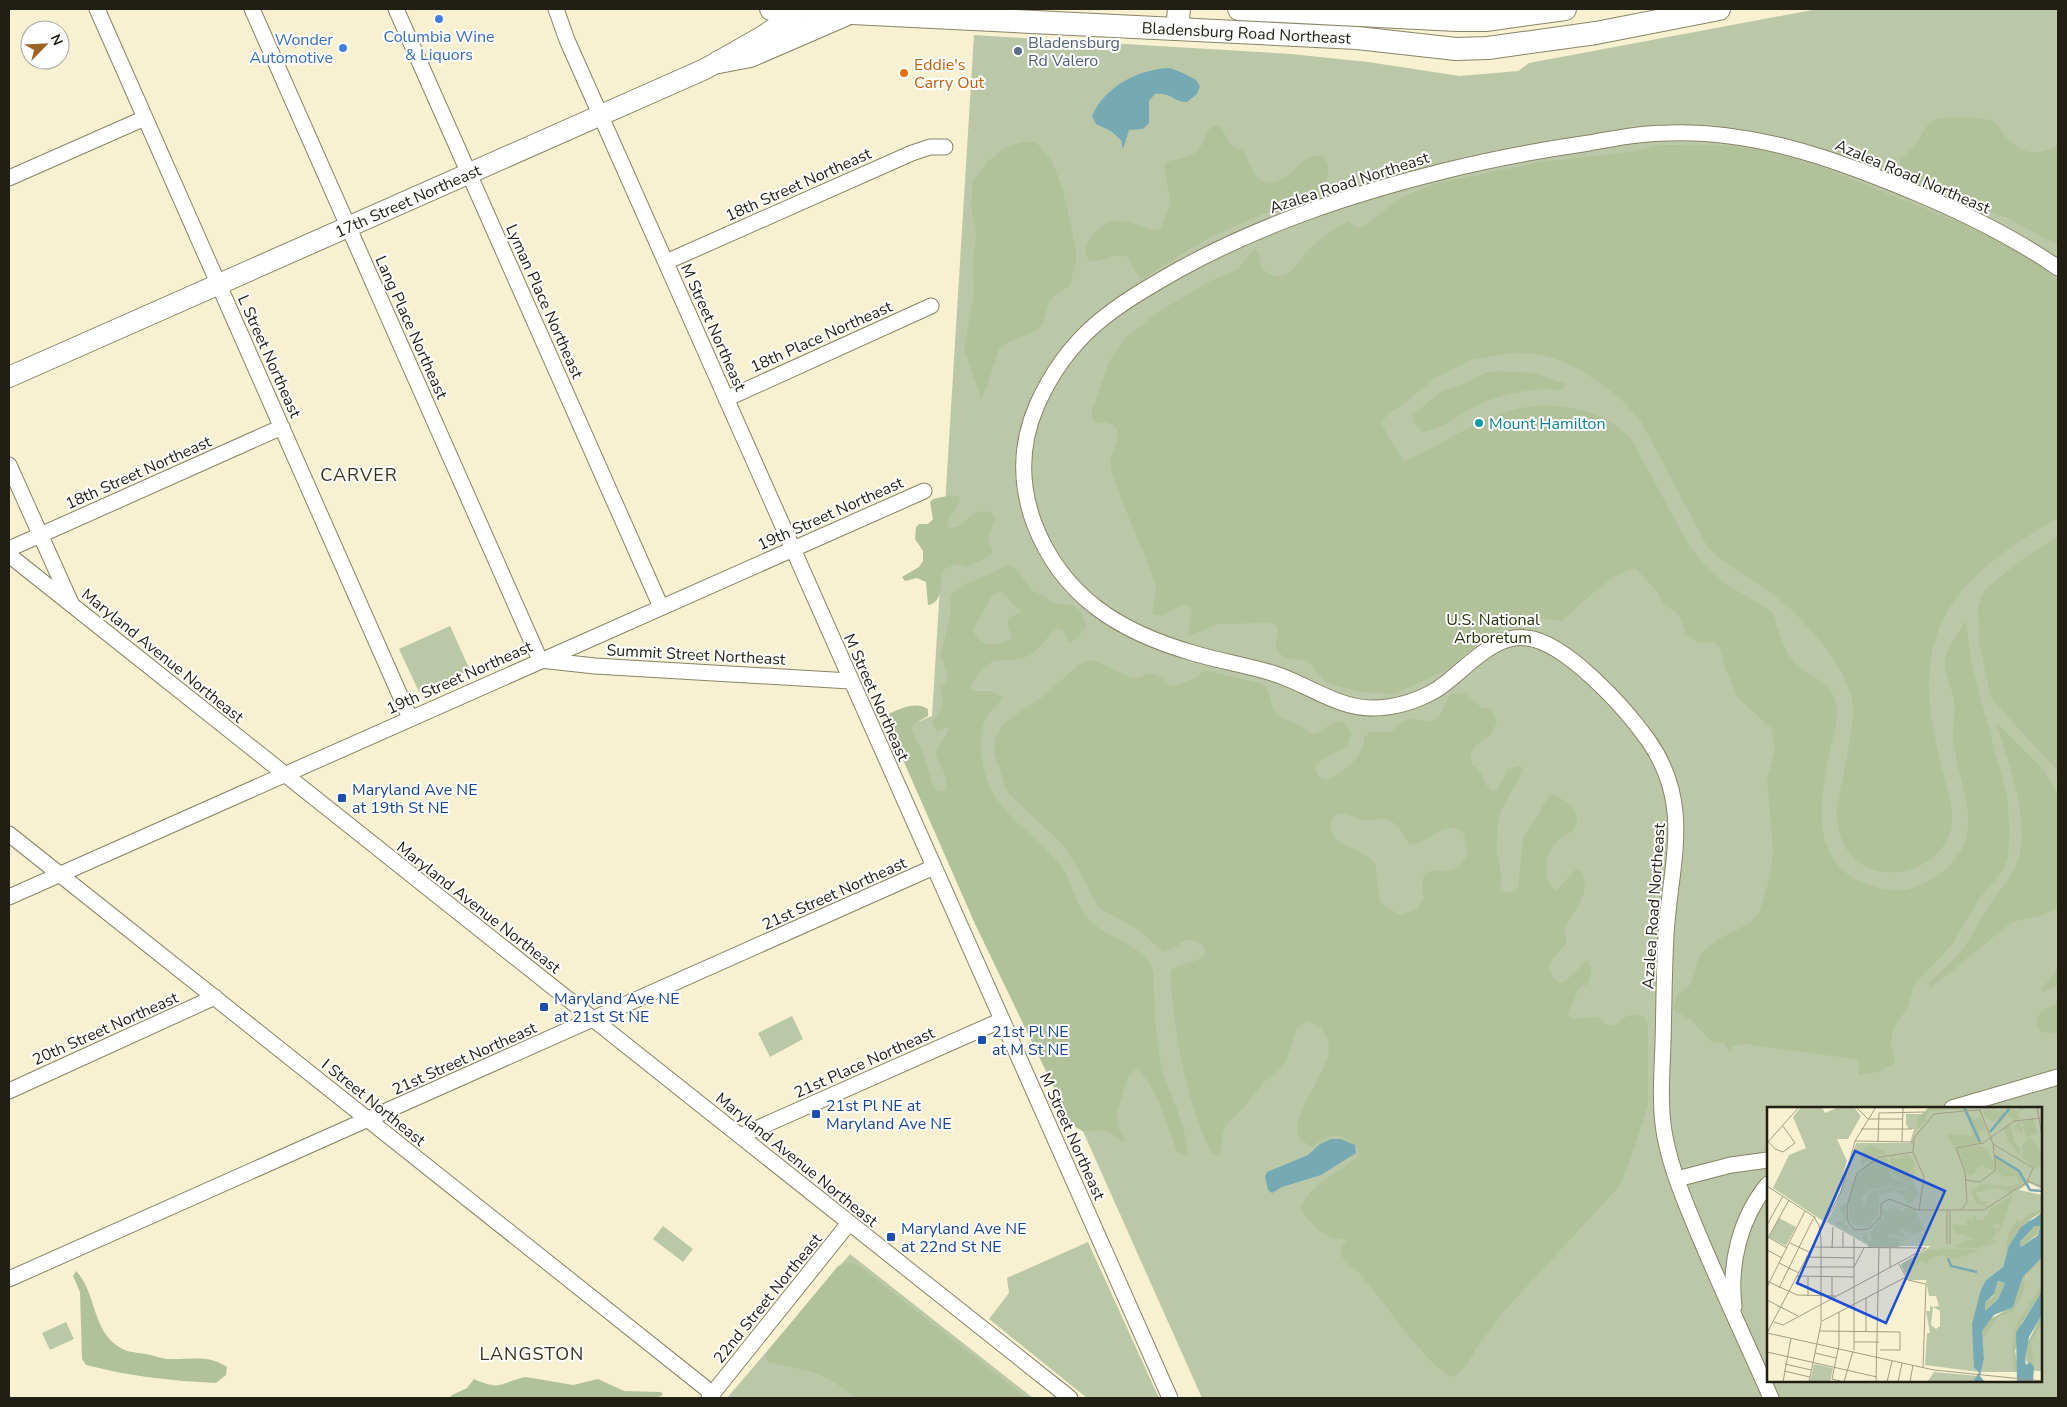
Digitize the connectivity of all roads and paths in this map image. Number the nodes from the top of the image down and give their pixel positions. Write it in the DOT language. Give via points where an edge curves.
graph roads {
  1 [pos="97,9"];
  2 [pos="252,9"];
  3 [pos="396,9"];
  4 [pos="556,9"];
  5 [pos="771,9"];
  6 [pos="802,9"];
  7 [pos="1239,9"];
  8 [pos="1565,9"];
  9 [pos="1719,9"];
  10 [pos="932,12"];
  11 [pos="850,13"];
  12 [pos="1118,17"];
  13 [pos="1178,19"];
  14 [pos="719,62"];
  15 [pos="600,115"];
  16 [pos="145,118"];
  17 [pos="945,147"];
  18 [pos="469,173"];
  19 [pos="9,178"];
  20 [pos="349,226"];
  21 [pos="666,262"];
  22 [pos="2058,268"];
  23 [pos="219,284"];
  24 [pos="931,306"];
  25 [pos="9,377"];
  26 [pos="726,399"];
  27 [pos="282,427"];
  28 [pos="9,465"];
  29 [pos="924,491"];
  30 [pos="40,535"];
  31 [pos="9,549"];
  32 [pos="792,549"];
  33 [pos="9,555"];
  34 [pos="71,604"];
  35 [pos="661,607"];
  36 [pos="540,660"];
  37 [pos="850,681"];
  38 [pos="410,718"];
  39 [pos="283,774"];
  40 [pos="9,834"];
  41 [pos="934,868"];
  42 [pos="60,874"];
  43 [pos="9,897"];
  44 [pos="215,998"];
  45 [pos="593,1020"];
  46 [pos="1002,1020"];
  47 [pos="2058,1077"];
  48 [pos="9,1091"];
  49 [pos="1955,1107"];
  50 [pos="368,1120"];
  51 [pos="740,1136"];
  52 [pos="1767,1160"];
  53 [pos="1677,1179"];
  54 [pos="1767,1185"];
  55 [pos="849,1223"];
  56 [pos="9,1279"];
  57 [pos="1735,1318"];
  58 [pos="711,1396"];
  59 [pos="1070,1398"];
  60 [pos="1170,1398"];
  61 [pos="1771,1398"];
  1 -- 16 [label="street, L Street Northeast"];
  2 -- 20 [label="street, Lang Place Northeast"];
  3 -- 18 [label="street, Lyman Place Northeast"];
  4 -- 15 [label="street, M Street Northeast"];
  5 -- 6 [label="main road, Bladensburg Road Northeast"];
  6 -- 11 [label="main road, Bladensburg Road Northeast"];
  6 -- 14 [label="main road, 17th Street Northeast"];
  7 -- 8 [label="main road, Bladensburg Road Northeast" via="1486,20"];
  9 -- 13 [label="main road, Bladensburg Road Northeast" via="1596,33 1488,48 1456,49"];
  10 -- 11 [label="main road, Bladensburg Road Northeast"];
  10 -- 12 [label="main road, Bladensburg Road Northeast"];
  11 -- 14 [label="main road" via="750,56"];
  12 -- 13 [label="main road, Bladensburg Road Northeast"];
  14 -- 15 [label="main road, 17th Street Northeast"];
  15 -- 18 [label="main road, 17th Street Northeast"];
  15 -- 21 [label="street, M Street Northeast"];
  16 -- 19 [label="street"];
  16 -- 23 [label="street, L Street Northeast"];
  17 -- 21 [label="street, 18th Street Northeast" via="930,147 912,153"];
  18 -- 20 [label="main road, 17th Street Northeast"];
  18 -- 35 [label="street, Lyman Place Northeast"];
  20 -- 23 [label="main road, 17th Street Northeast"];
  20 -- 36 [label="street, Lang Place Northeast"];
  21 -- 26 [label="street, M Street Northeast"];
  22 -- 53 [label="street, Azalea Road Northeast" via="2012,239 1949,207 1841,163 1773,144 1722,135 1667,132 1633,136 1520,154 1398,183 1299,214 1232,242 1145,289 1095,323 1078,339 1056,370 1033,416 1025,443 1022,471 1036,528 1051,559 1076,592 1120,624 1187,652 1277,674 1345,704 1371,708 1417,700 1438,689 1497,644 1512,638 1529,638 1566,656 1605,690 1636,724 1655,751 1672,785 1676,809 1677,842 1666,934 1662,1100 1665,1136"];
  23 -- 25 [label="main road, 17th Street Northeast"];
  23 -- 27 [label="street, L Street Northeast"];
  24 -- 26 [label="street, 18th Place Northeast"];
  26 -- 32 [label="street, M Street Northeast"];
  27 -- 30 [label="street, 18th Street Northeast"];
  27 -- 38 [label="street, L Street Northeast"];
  28 -- 30 [label="street"];
  29 -- 32 [label="street, 19th Street Northeast"];
  30 -- 31 [label="street, 18th Street Northeast"];
  30 -- 34 [label="street"];
  32 -- 35 [label="street, 19th Street Northeast"];
  32 -- 37 [label="street, M Street Northeast"];
  33 -- 34 [label="street, Maryland Avenue Northeast"];
  34 -- 39 [label="street, Maryland Avenue Northeast"];
  35 -- 36 [label="street, 19th Street Northeast"];
  36 -- 37 [label="street, Summit Street Northeast"];
  36 -- 38 [label="street, 19th Street Northeast"];
  37 -- 41 [label="street, M Street Northeast"];
  38 -- 39 [label="street, 19th Street Northeast"];
  39 -- 42 [label="street, 19th Street Northeast"];
  39 -- 45 [label="street, Maryland Avenue Northeast"];
  40 -- 42 [label="street, I Street Northeast"];
  41 -- 45 [label="street, 21st Street Northeast"];
  41 -- 46 [label="street, M Street Northeast"];
  42 -- 43 [label="street, 19th Street Northeast"];
  42 -- 44 [label="street, I Street Northeast"];
  44 -- 48 [label="street, 20th Street Northeast"];
  44 -- 50 [label="street, I Street Northeast"];
  45 -- 50 [label="street, 21st Street Northeast"];
  45 -- 51 [label="street, Maryland Avenue Northeast"];
  46 -- 51 [label="street, 21st Place Northeast"];
  46 -- 60 [label="street, M Street Northeast"];
  47 -- 49 [label="street"];
  50 -- 56 [label="street, 21st Street Northeast"];
  50 -- 58 [label="street, I Street Northeast"];
  51 -- 55 [label="street, Maryland Avenue Northeast"];
  52 -- 53 [label="street"];
  53 -- 57 [label="street, Azalea Road Northeast"];
  54 -- 57 [label="street, Azalea Road Northeast" via="1750,1210 1737,1248 1733,1286"];
  55 -- 58 [label="street, 22nd Street Northeast"];
  55 -- 59 [label="street, Maryland Avenue Northeast"];
  57 -- 61 [label="street, Azalea Road Northeast"];
}
